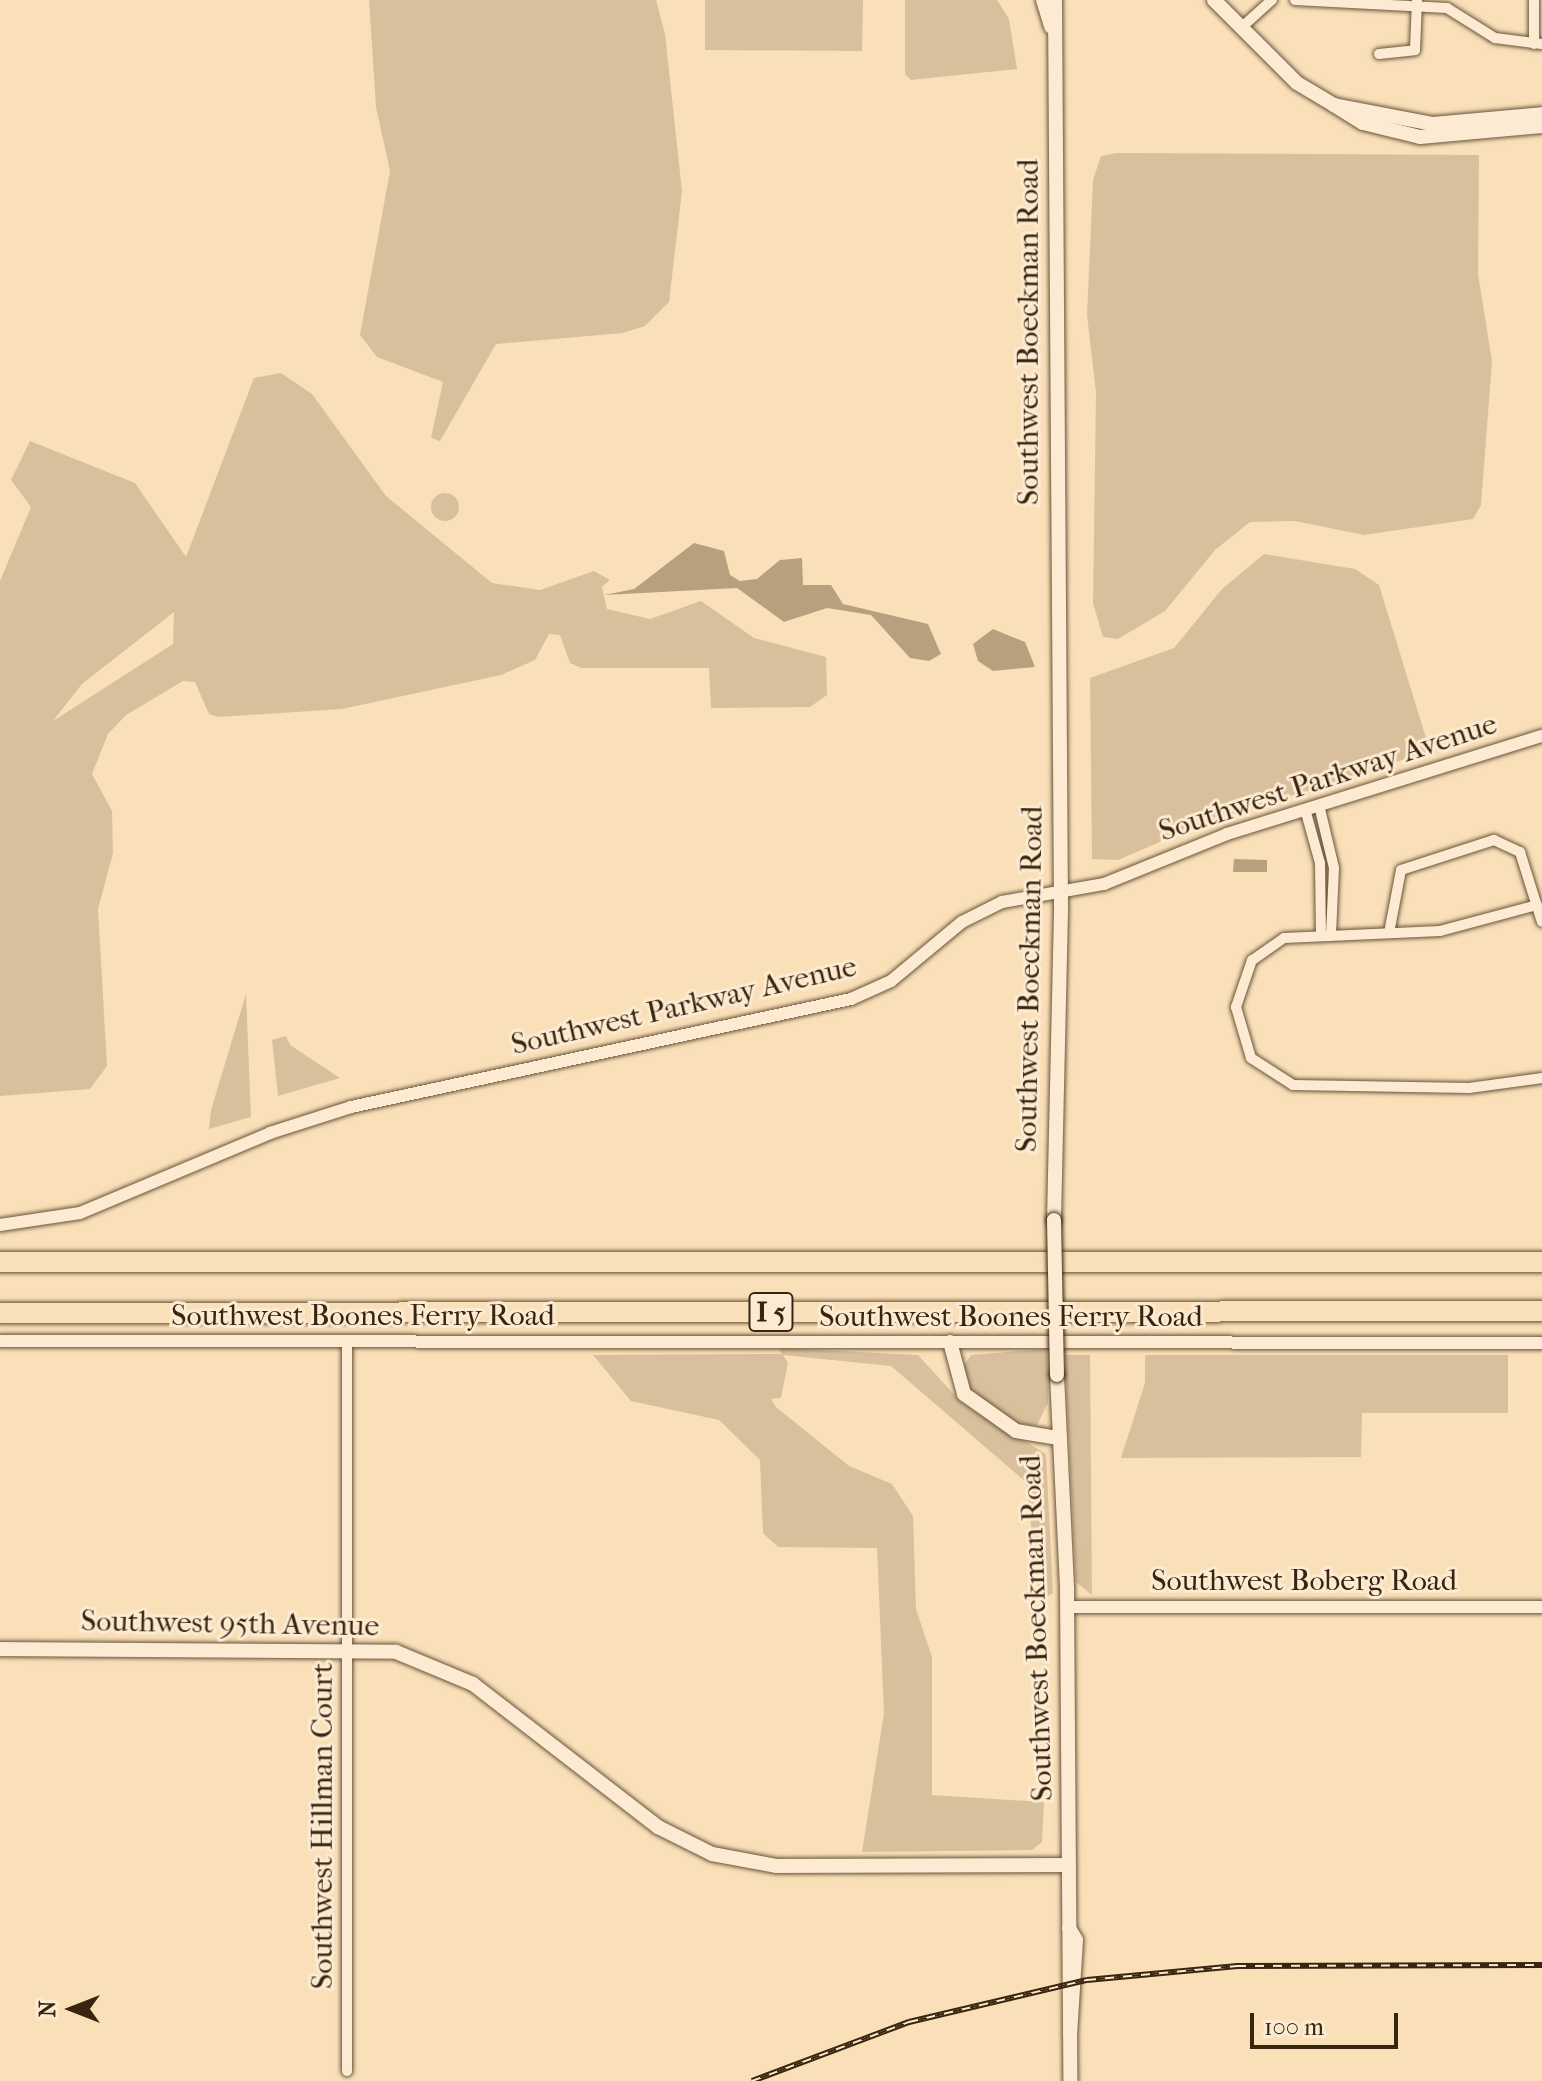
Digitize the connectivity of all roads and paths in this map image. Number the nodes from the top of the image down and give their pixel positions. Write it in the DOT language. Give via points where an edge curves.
graph roads {
  1 [pos="1043,0"];
  2 [pos="1055,0"];
  3 [pos="1214,0"];
  4 [pos="1272,0"];
  5 [pos="1295,0"];
  6 [pos="1534,0"];
  7 [pos="1417,4"];
  8 [pos="1243,26"];
  9 [pos="1053,31"];
  10 [pos="1538,44"];
  11 [pos="1379,54"];
  12 [pos="1334,105"];
  13 [pos="1542,114"];
  14 [pos="1542,126"];
  15 [pos="1542,736"];
  16 [pos="1319,805"];
  17 [pos="1305,809"];
  18 [pos="1060,891"];
  19 [pos="1537,905"];
  20 [pos="1542,922"];
  21 [pos="1389,933"];
  22 [pos="1326,934"];
  23 [pos="1542,1078"];
  24 [pos="0,1225"];
  25 [pos="0,1262"];
  26 [pos="1542,1262"];
  27 [pos="1542,1311"];
  28 [pos="0,1313"];
  29 [pos="0,1341"];
  30 [pos="347,1341"];
  31 [pos="950,1342"];
  32 [pos="1542,1343"];
  33 [pos="1058,1438"];
  34 [pos="1067,1607"];
  35 [pos="1542,1607"];
  36 [pos="348,1647"];
  37 [pos="0,1649"];
  38 [pos="1069,1865"];
  39 [pos="347,2071"];
  40 [pos="1070,2081"];
  1 -- 9 [label="main road, Southwest Boeckman Road"];
  2 -- 9 [label="main road, Southwest Boeckman Road"];
  3 -- 8 [label="main road"];
  4 -- 8 [label="street"];
  5 -- 7 [label="street"];
  6 -- 10 [label="street"];
  7 -- 10 [label="street" via="1447,8 1495,38"];
  7 -- 11 [label="street" via="1415,50"];
  8 -- 12 [label="main road" via="1289,76"];
  9 -- 18 [label="main road, Southwest Boeckman Road"];
  12 -- 13 [label="main road" via="1433,124"];
  12 -- 14 [label="main road" via="1353,120 1420,137"];
  15 -- 16 [label="street, Southwest Parkway Avenue"];
  16 -- 17 [label="street, Southwest Parkway Avenue"];
  16 -- 22 [label="street" via="1334,868"];
  17 -- 18 [label="street, Southwest Parkway Avenue" via="1115,881"];
  17 -- 22 [label="street" via="1320,863"];
  18 -- 24 [label="street, Southwest Parkway Avenue" via="982,910 898,976 851,999 341,1110 80,1213"];
  18 -- 33 [label="main road, Southwest Boeckman Road, bridge" via="1054,1220"];
  19 -- 20 [label="street"];
  19 -- 21 [label="street" via="1465,927"];
  19 -- 21 [label="street" via="1520,852 1494,840 1401,870"];
  21 -- 22 [label="street"];
  22 -- 23 [label="street" via="1273,943 1240,985 1240,1036 1272,1076 1302,1087 1469,1088"];
  25 -- 26 [label="highway, I 5"];
  27 -- 28 [label="highway, I 5"];
  29 -- 30 [label="street, Southwest Boones Ferry Road"];
  30 -- 31 [label="street, Southwest Boones Ferry Road"];
  30 -- 36 [label="street, Southwest Hillman Court"];
  31 -- 32 [label="street, Southwest Boones Ferry Road"];
  31 -- 33 [label="main road" via="964,1394 1016,1431"];
  33 -- 34 [label="main road, Southwest Boeckman Road"];
  34 -- 35 [label="street, Southwest Boberg Road"];
  34 -- 38 [label="main road, Southwest Boeckman Road"];
  36 -- 37 [label="main road, Southwest 95th Avenue"];
  36 -- 38 [label="main road, Southwest 95th Avenue" via="408,1655 465,1679 658,1827 712,1854 776,1866"];
  36 -- 39 [label="street, Southwest Hillman Court"];
  38 -- 40 [label="main road, Southwest Boeckman Road" via="1069,1928 1076,1940"];
}
